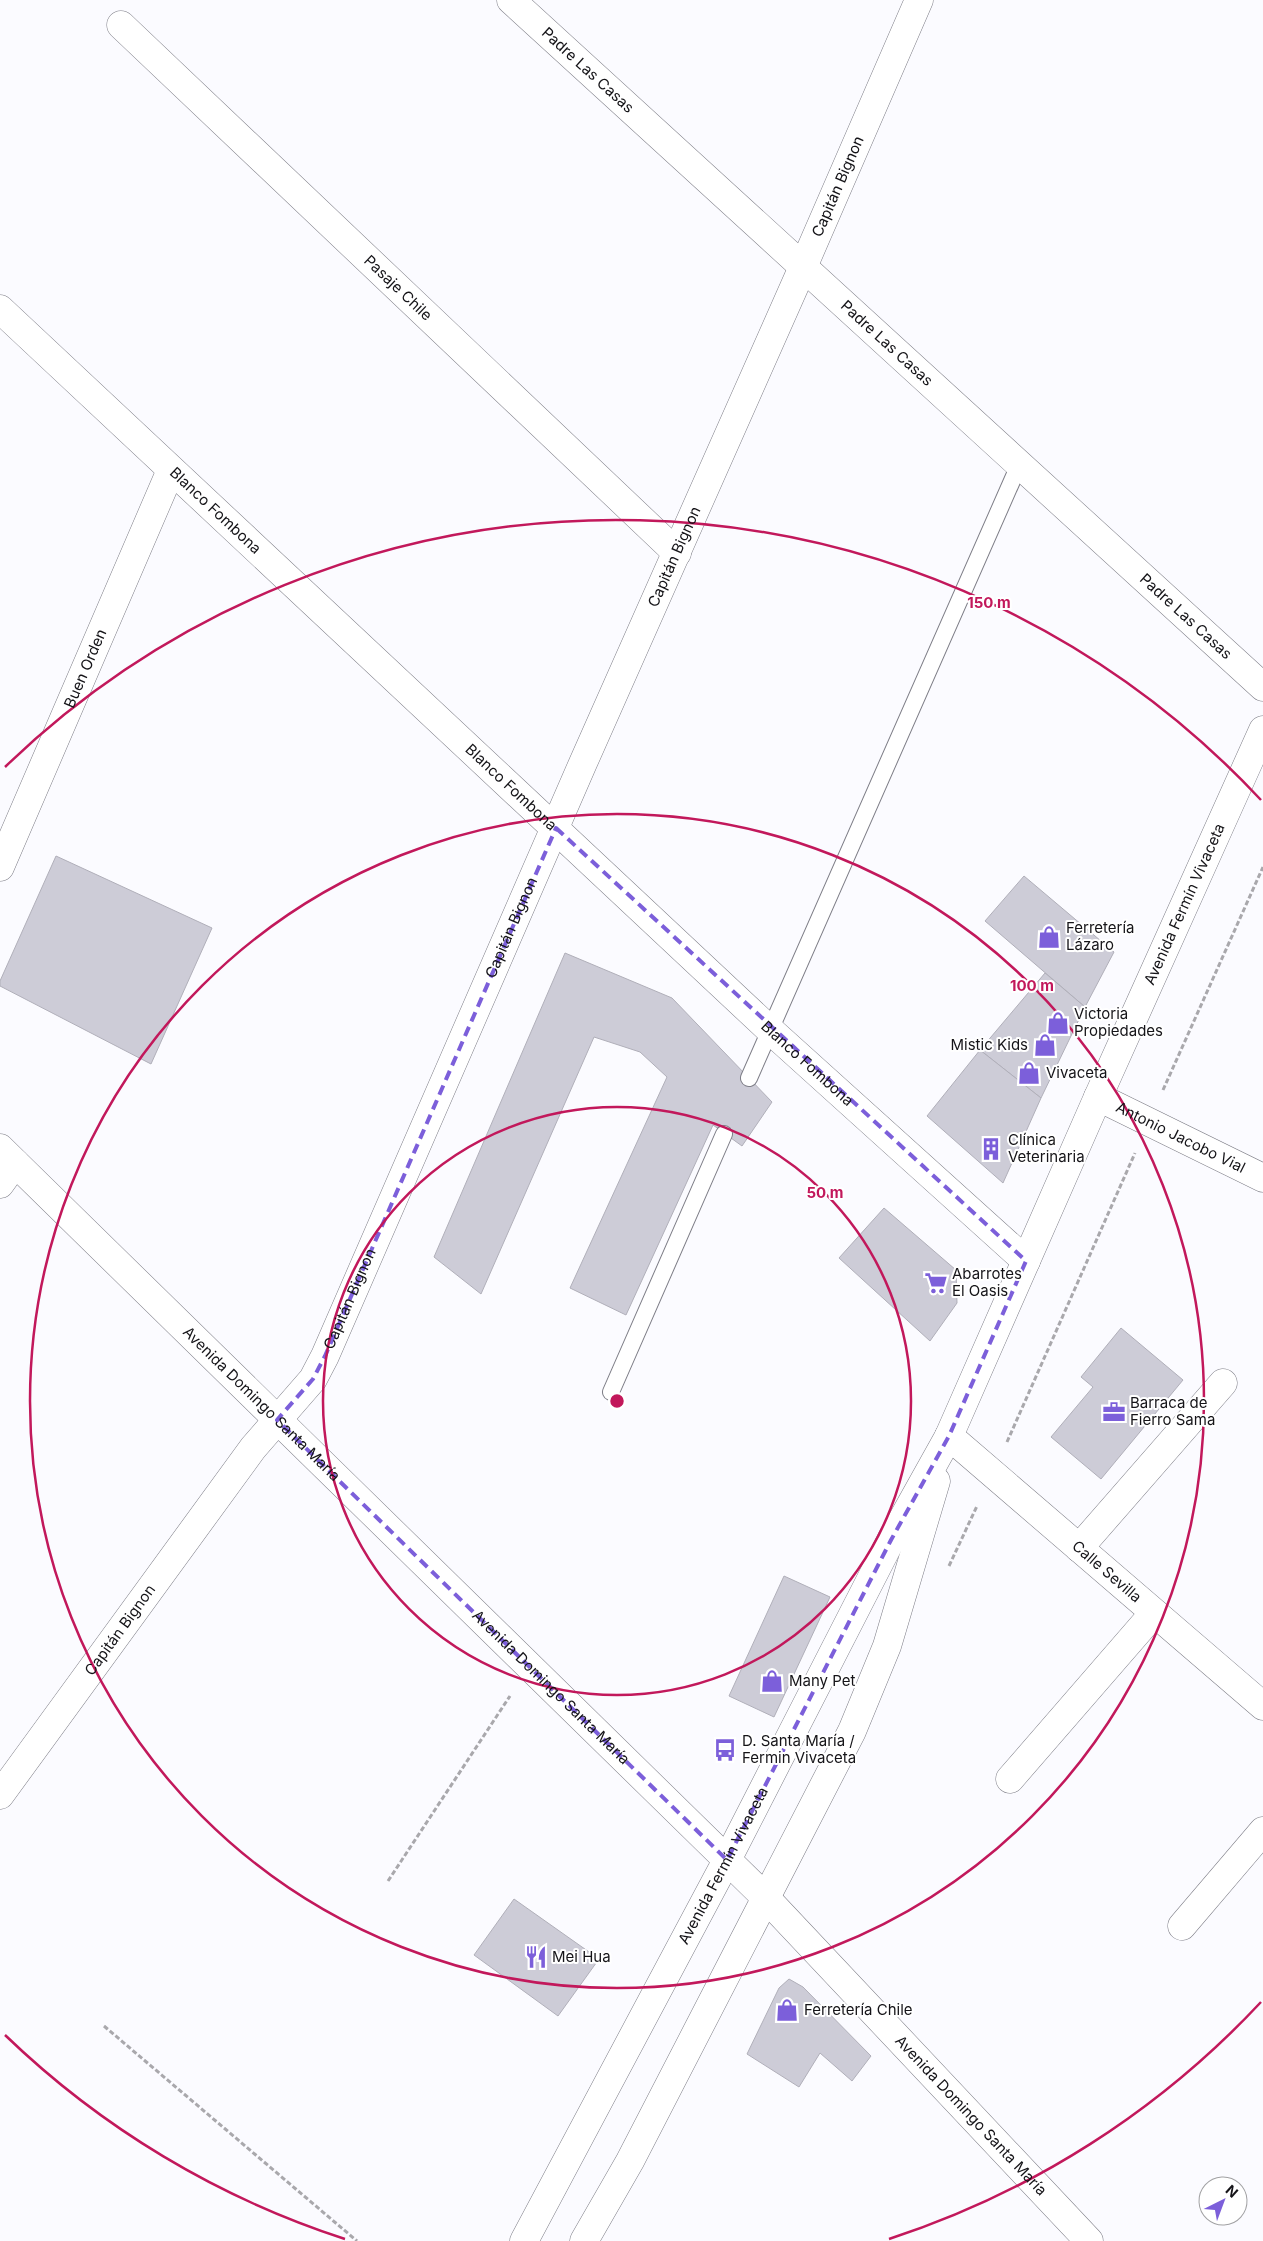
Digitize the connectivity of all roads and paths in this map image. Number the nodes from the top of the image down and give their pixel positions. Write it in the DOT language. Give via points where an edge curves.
graph roads {
  1 [pos="511,0"];
  2 [pos="919,0"];
  3 [pos="121,25"];
  4 [pos="803,268"];
  5 [pos="0,309"];
  6 [pos="1019,465"];
  7 [pos="171,470"];
  8 [pos="677,553"];
  9 [pos="1263,687"];
  10 [pos="1263,730"];
  11 [pos="556,828"];
  12 [pos="0,867"];
  13 [pos="1263,867"];
  14 [pos="770,1030"];
  15 [pos="749,1078"];
  16 [pos="1098,1097"];
  17 [pos="1149,1122"];
  18 [pos="724,1134"];
  19 [pos="5,1165"];
  20 [pos="1263,1178"];
  21 [pos="1026,1261"];
  22 [pos="1223,1383"];
  23 [pos="611,1392"];
  24 [pos="277,1420"];
  25 [pos="949,1436"];
  26 [pos="992,1474"];
  27 [pos="1079,1548"];
  28 [pos="947,1572"];
  29 [pos="1154,1613"];
  30 [pos="1260,1698"];
  31 [pos="506,1702"];
  32 [pos="1010,1778"];
  33 [pos="0,1795"];
  34 [pos="1263,1830"];
  35 [pos="726,1860"];
  36 [pos="388,1881"];
  37 [pos="766,1898"];
  38 [pos="1182,1926"];
  39 [pos="104,2026"];
  40 [pos="357,2241"];
  41 [pos="524,2241"];
  42 [pos="584,2241"];
  43 [pos="1089,2241"];
  1 -- 4 [label="street, Padre Las Casas"];
  2 -- 4 [label="street, Capitán Bignon"];
  3 -- 8 [label="street, Pasaje Chile"];
  4 -- 6 [label="street, Padre Las Casas"];
  4 -- 8 [label="street, Capitán Bignon"];
  5 -- 7 [label="street, Blanco Fombona"];
  6 -- 9 [label="street, Padre Las Casas"];
  6 -- 14 [label="lane"];
  7 -- 11 [label="street, Blanco Fombona"];
  7 -- 12 [label="street, Buen Orden"];
  8 -- 11 [label="street, Capitán Bignon"];
  10 -- 16 [label="street, Avenida Fermín Vivaceta"];
  11 -- 14 [label="street, Blanco Fombona"];
  11 -- 24 [label="street, Capitán Bignon" via="326,1356 312,1379"];
  13 -- 17 [label="path"];
  14 -- 15 [label="lane"];
  14 -- 21 [label="street, Blanco Fombona"];
  16 -- 17 [label="street, Antonio Jacobo Vial"];
  16 -- 21 [label="street, Avenida Fermín Vivaceta"];
  17 -- 20 [label="street, Antonio Jacobo Vial"];
  17 -- 26 [label="path"];
  18 -- 23 [label="lane"];
  19 -- 24 [label="street, Avenida Domingo Santa María"];
  21 -- 25 [label="street, Avenida Fermín Vivaceta"];
  22 -- 27 [label="street"];
  24 -- 33 [label="street, Capitán Bignon" via="247,1456"];
  24 -- 35 [label="street, Avenida Domingo Santa María"];
  25 -- 26 [label="street, Calle Sevilla"];
  25 -- 35 [label="street, Avenida Fermín Vivaceta" via="891,1540"];
  25 -- 37 [label="street, Avenida Fermín Vivaceta" via="886,1646 852,1731"];
  26 -- 27 [label="street, Calle Sevilla"];
  26 -- 28 [label="path"];
  27 -- 29 [label="street, Calle Sevilla"];
  29 -- 30 [label="street, Calle Sevilla"];
  29 -- 32 [label="street"];
  31 -- 36 [label="path"];
  34 -- 38 [label="street"];
  35 -- 37 [label="street, Avenida Domingo Santa María"];
  35 -- 41 [label="street, Avenida Fermín Vivaceta"];
  37 -- 42 [label="street, Avenida Fermín Vivaceta" via="630,2161"];
  37 -- 43 [label="street, Avenida Domingo Santa María"];
  39 -- 40 [label="path"];
}
